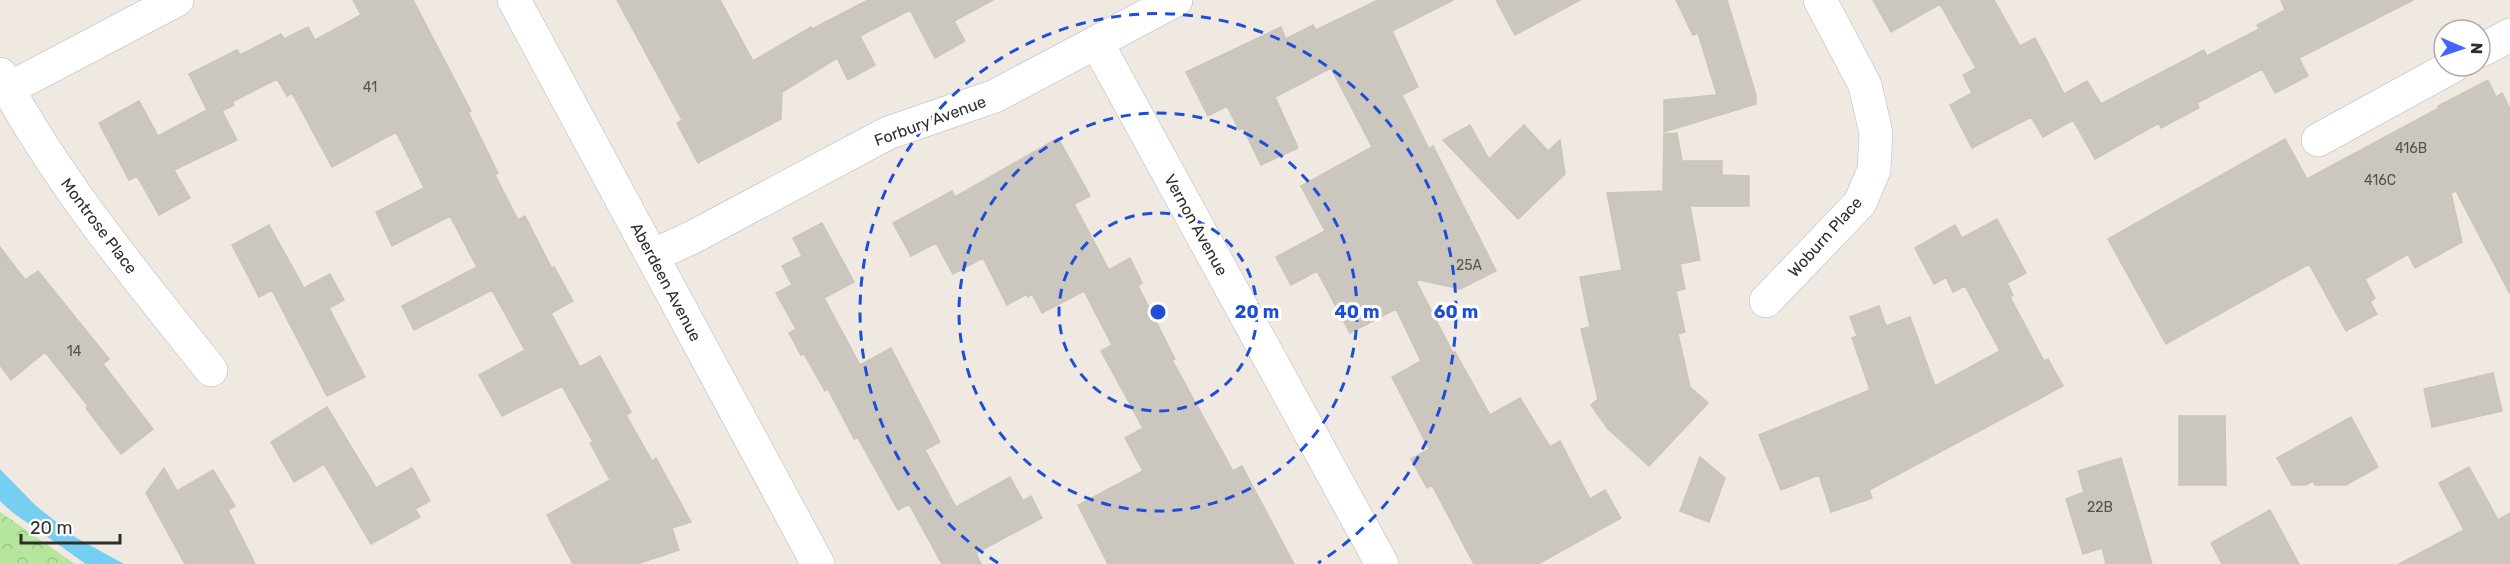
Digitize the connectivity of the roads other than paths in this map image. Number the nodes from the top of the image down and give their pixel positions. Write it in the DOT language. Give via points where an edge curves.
graph roads {
  1 [pos="177,0"];
  2 [pos="514,0"];
  3 [pos="1176,0"];
  4 [pos="1820,0"];
  5 [pos="2510,35"];
  6 [pos="1096,44"];
  7 [pos="2492,45"];
  8 [pos="2432,78"];
  9 [pos="4,81"];
  10 [pos="2318,140"];
  11 [pos="652,256"];
  12 [pos="1766,301"];
  13 [pos="211,370"];
  14 [pos="818,564"];
  15 [pos="1382,564"];
  1 -- 9 [label="street"];
  2 -- 11 [label="street, Aberdeen Avenue"];
  3 -- 6 [label="street, Forbury Avenue"];
  4 -- 12 [label="street, Woburn Place" via="1864,86 1876,133 1874,170 1860,203"];
  5 -- 7 [label="street"];
  6 -- 11 [label="street, Forbury Avenue" via="995,96 888,133"];
  6 -- 15 [label="street, Vernon Avenue"];
  8 -- 10 [label="street"];
  9 -- 13 [label="street, Montrose Place" via="56,168"];
  11 -- 14 [label="street, Aberdeen Avenue"];
}
